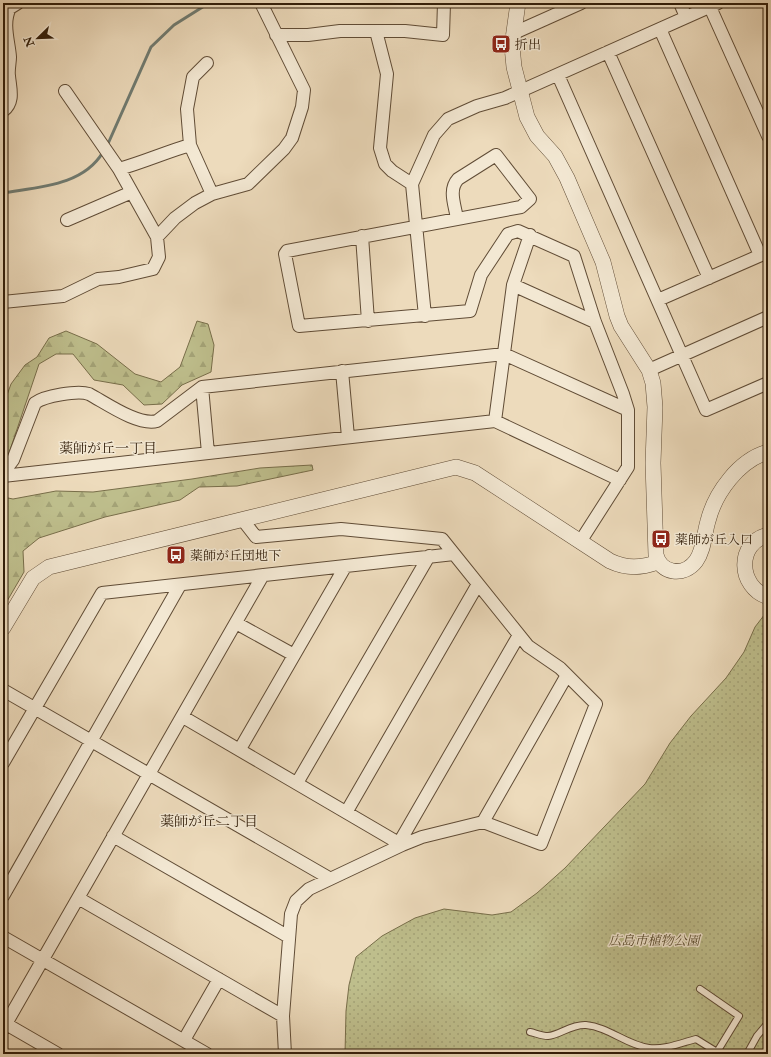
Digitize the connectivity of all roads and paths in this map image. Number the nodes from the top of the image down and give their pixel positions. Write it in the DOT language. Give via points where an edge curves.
graph roads {
  1 [pos="7,3"];
  2 [pos="18,3"];
  3 [pos="261,3"];
  4 [pos="444,3"];
  5 [pos="518,3"];
  6 [pos="581,3"];
  7 [pos="680,3"];
  8 [pos="714,5"];
  9 [pos="8,16"];
  10 [pos="686,17"];
  11 [pos="660,29"];
  12 [pos="376,31"];
  13 [pos="514,33"];
  14 [pos="276,35"];
  15 [pos="608,52"];
  16 [pos="207,63"];
  17 [pos="558,74"];
  18 [pos="65,91"];
  19 [pos="520,91"];
  20 [pos="3,111"];
  21 [pos="768,136"];
  22 [pos="190,145"];
  23 [pos="119,169"];
  24 [pos="412,184"];
  25 [pos="132,192"];
  26 [pos="212,194"];
  27 [pos="457,218"];
  28 [pos="67,220"];
  29 [pos="416,227"];
  30 [pos="530,235"];
  31 [pos="362,236"];
  32 [pos="157,237"];
  33 [pos="764,253"];
  34 [pos="710,278"];
  35 [pos="513,285"];
  36 [pos="658,300"];
  37 [pos="3,302"];
  38 [pos="425,316"];
  39 [pos="768,317"];
  40 [pos="368,321"];
  41 [pos="595,322"];
  42 [pos="504,354"];
  43 [pos="682,355"];
  44 [pos="649,370"];
  45 [pos="342,371"];
  46 [pos="768,383"];
  47 [pos="202,387"];
  48 [pos="628,410"];
  49 [pos="495,420"];
  50 [pos="348,436"];
  51 [pos="768,452"];
  52 [pos="208,453"];
  53 [pos="3,474"];
  54 [pos="620,480"];
  55 [pos="242,519"];
  56 [pos="768,536"];
  57 [pos="580,542"];
  58 [pos="454,554"];
  59 [pos="429,556"];
  60 [pos="658,562"];
  61 [pos="345,567"];
  62 [pos="263,575"];
  63 [pos="478,584"];
  64 [pos="180,585"];
  65 [pos="768,597"];
  66 [pos="236,623"];
  67 [pos="3,628"];
  68 [pos="519,635"];
  69 [pos="294,655"];
  70 [pos="566,675"];
  71 [pos="3,690"];
  72 [pos="35,708"];
  73 [pos="183,717"];
  74 [pos="91,742"];
  75 [pos="240,750"];
  76 [pos="3,763"];
  77 [pos="149,774"];
  78 [pos="297,783"];
  79 [pos="346,811"];
  80 [pos="483,822"];
  81 [pos="113,836"];
  82 [pos="400,844"];
  83 [pos="329,878"];
  84 [pos="3,896"];
  85 [pos="78,898"];
  86 [pos="3,937"];
  87 [pos="289,937"];
  88 [pos="42,960"];
  89 [pos="219,979"];
  90 [pos="700,989"];
  91 [pos="283,1016"];
  92 [pos="768,1023"];
  93 [pos="4,1026"];
  94 [pos="530,1032"];
  95 [pos="184,1040"];
  96 [pos="718,1053"];
  97 [pos="58,1054"];
  98 [pos="208,1054"];
  99 [pos="285,1054"];
  100 [pos="747,1054"];
  1 -- 9 [label="street" via="4,9"];
  2 -- 9 [label="street" via="10,8"];
  3 -- 14 [label="street"];
  4 -- 12 [label="street" via="443,35"];
  5 -- 13 [label="street"];
  6 -- 13 [label="street"];
  7 -- 10 [label="street"];
  8 -- 10 [label="street"];
  8 -- 21 [label="street"];
  9 -- 20 [label="street" via="6,41 10,56 11,94"];
  10 -- 11 [label="street"];
  11 -- 15 [label="street"];
  11 -- 33 [label="street"];
  12 -- 14 [label="street"];
  12 -- 24 [label="street" via="387,74 380,148 385,164"];
  13 -- 19 [label="street" via="514,66"];
  14 -- 26 [label="street" via="304,90 295,131 284,149 248,184"];
  15 -- 17 [label="street"];
  15 -- 34 [label="street"];
  16 -- 22 [label="street" via="196,73 190,91 187,109"];
  17 -- 19 [label="street"];
  17 -- 36 [label="street"];
  18 -- 23 [label="street"];
  19 -- 24 [label="street" via="448,119 434,135"];
  19 -- 44 [label="street" via="526,117 555,156 567,178 603,262 621,326"];
  22 -- 23 [label="street"];
  22 -- 26 [label="street"];
  23 -- 25 [label="street"];
  24 -- 29 [label="street"];
  25 -- 28 [label="street"];
  25 -- 32 [label="street"];
  26 -- 32 [label="street" via="182,212"];
  27 -- 27 [label="street" via="452,189 454,184 496,155 530,199 521,207"];
  27 -- 29 [label="street"];
  29 -- 31 [label="street"];
  29 -- 38 [label="street"];
  30 -- 35 [label="street"];
  30 -- 38 [label="street" via="518,231 508,234 481,275 470,311"];
  30 -- 41 [label="street" via="574,256"];
  31 -- 40 [label="street"];
  31 -- 40 [label="street" via="287,251 284,254 299,326"];
  32 -- 37 [label="street" via="159,257 153,269 98,279 63,296"];
  33 -- 34 [label="street"];
  34 -- 36 [label="street"];
  35 -- 41 [label="street"];
  35 -- 42 [label="street"];
  36 -- 43 [label="street"];
  38 -- 40 [label="street"];
  39 -- 43 [label="street"];
  41 -- 48 [label="street"];
  42 -- 45 [label="street"];
  42 -- 48 [label="street"];
  42 -- 49 [label="street"];
  43 -- 44 [label="street"];
  43 -- 46 [label="street" via="706,410"];
  44 -- 60 [label="street" via="654,401 653,463"];
  45 -- 47 [label="street"];
  45 -- 50 [label="street"];
  47 -- 52 [label="street"];
  47 -- 53 [label="street" via="157,421 152,422 140,421 85,392 39,400 33,407 13,460"];
  48 -- 54 [label="street" via="628,467"];
  49 -- 50 [label="street"];
  49 -- 54 [label="street"];
  50 -- 52 [label="street"];
  51 -- 60 [label="street" via="748,463 724,488 713,505 700,554 692,566 675,572"];
  52 -- 53 [label="street"];
  54 -- 57 [label="street"];
  55 -- 57 [label="street" via="456,467 476,473"];
  55 -- 58 [label="street" via="256,537 341,529 377,532 442,538"];
  55 -- 67 [label="street" via="48,568 33,578"];
  56 -- 65 [label="street" via="762,537 752,545 745,557 745,571 747,581 755,591"];
  57 -- 60 [label="street" via="610,561 627,567 642,567"];
  58 -- 59 [label="street"];
  58 -- 63 [label="street"];
  59 -- 61 [label="street"];
  59 -- 78 [label="street"];
  61 -- 62 [label="street"];
  61 -- 69 [label="street"];
  62 -- 64 [label="street"];
  62 -- 66 [label="street"];
  63 -- 68 [label="street"];
  63 -- 79 [label="street"];
  64 -- 72 [label="street" via="102,593"];
  64 -- 74 [label="street"];
  66 -- 69 [label="street"];
  66 -- 73 [label="street"];
  68 -- 70 [label="street" via="532,650 560,668"];
  68 -- 82 [label="street"];
  69 -- 75 [label="street"];
  70 -- 80 [label="street"];
  70 -- 80 [label="street" via="596,704 541,844"];
  71 -- 72 [label="street"];
  72 -- 74 [label="street"];
  72 -- 76 [label="street"];
  73 -- 75 [label="street"];
  73 -- 77 [label="street"];
  74 -- 77 [label="street"];
  74 -- 84 [label="street"];
  75 -- 78 [label="street"];
  77 -- 81 [label="street"];
  77 -- 83 [label="street"];
  78 -- 79 [label="street"];
  79 -- 82 [label="street"];
  80 -- 82 [label="street"];
  81 -- 85 [label="street"];
  81 -- 87 [label="street"];
  82 -- 83 [label="street"];
  83 -- 87 [label="street" via="304,892 296,901 291,914"];
  85 -- 88 [label="street"];
  85 -- 89 [label="street"];
  86 -- 88 [label="street"];
  87 -- 91 [label="street"];
  88 -- 93 [label="street"];
  88 -- 95 [label="street"];
  89 -- 91 [label="street"];
  89 -- 95 [label="street"];
  90 -- 96 [label="lane" via="739,1016"];
  91 -- 99 [label="street"];
  92 -- 100 [label="lane"];
  93 -- 97 [label="street"];
  94 -- 96 [label="lane" via="548,1036 584,1025 602,1028 639,1046 659,1048 696,1039"];
  95 -- 98 [label="street"];
}
